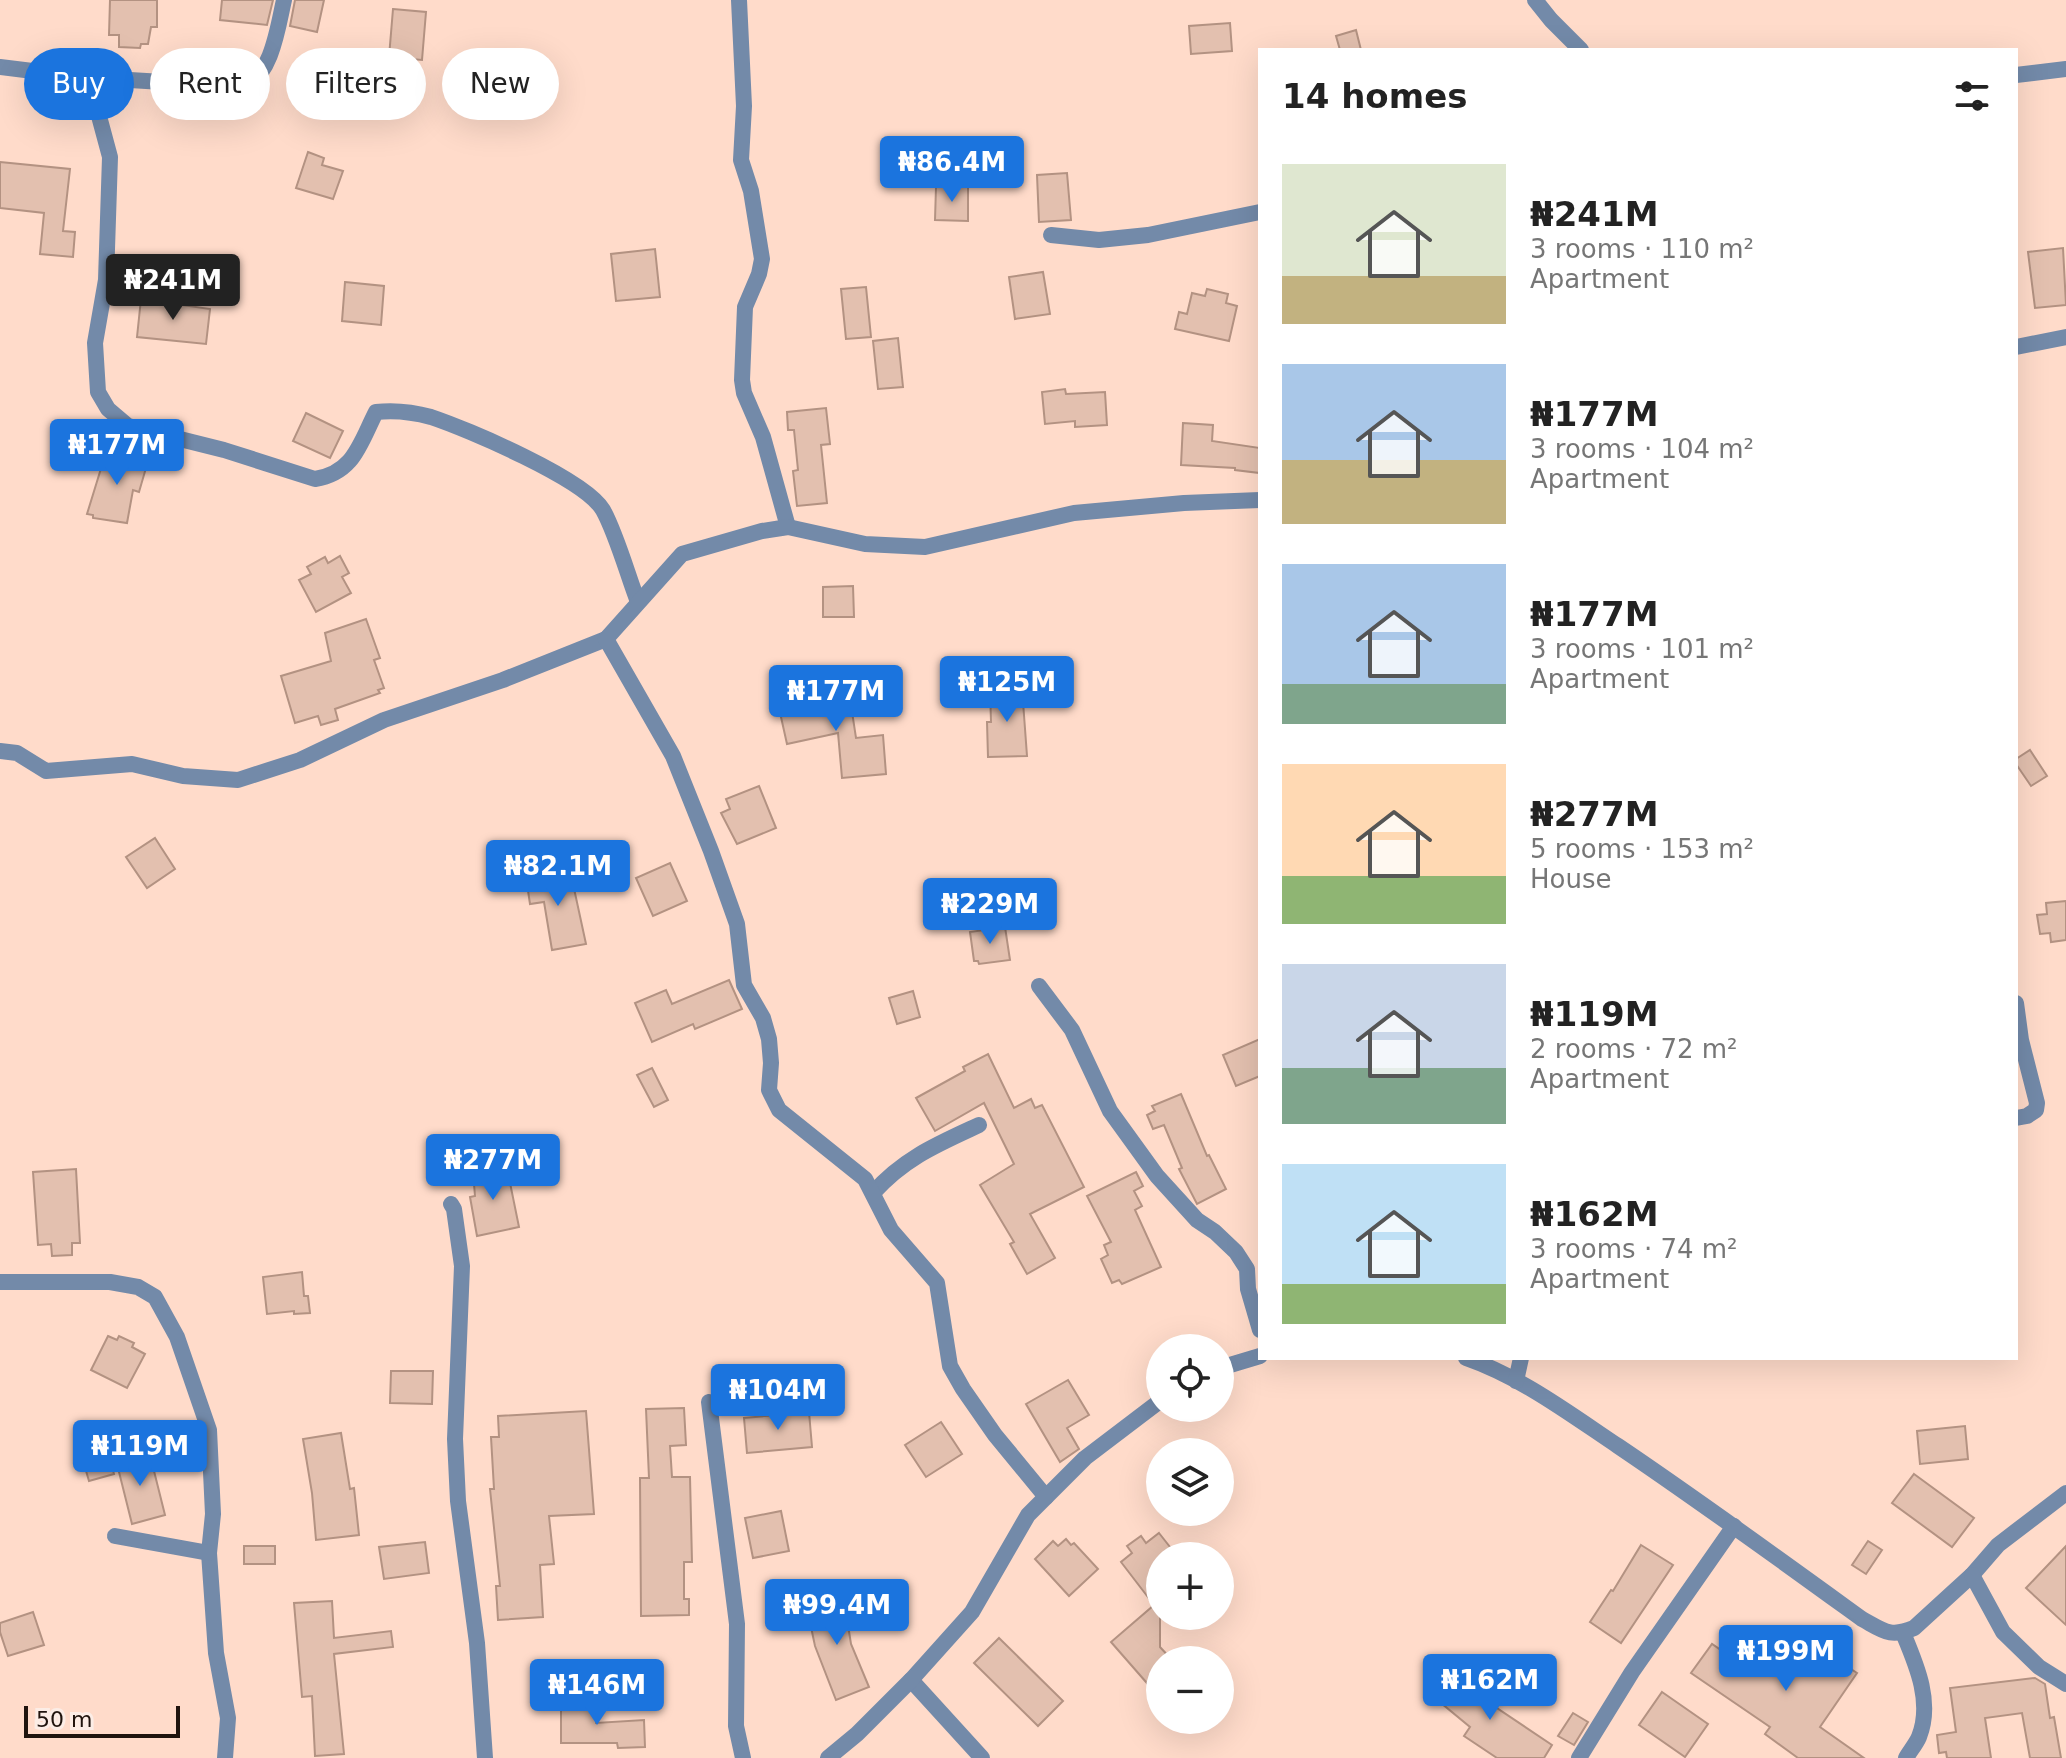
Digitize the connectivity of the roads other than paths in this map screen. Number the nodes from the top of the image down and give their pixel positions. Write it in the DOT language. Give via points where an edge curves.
graph roads {
  1 [pos="284,0"];
  2 [pos="739,0"];
  3 [pos="1535,0"];
  4 [pos="1579,48"];
  5 [pos="0,67"];
  6 [pos="2066,69"];
  7 [pos="24,70"];
  8 [pos="2018,75"];
  9 [pos="134,80"];
  10 [pos="100,120"];
  11 [pos="1258,212"];
  12 [pos="1051,235"];
  13 [pos="2066,337"];
  14 [pos="2018,347"];
  15 [pos="1258,500"];
  16 [pos="788,527"];
  17 [pos="638,602"];
  18 [pos="606,639"];
  19 [pos="0,751"];
  20 [pos="1039,986"];
  21 [pos="2018,1018"];
  22 [pos="2018,1118"];
  23 [pos="979,1125"];
  24 [pos="873,1193"];
  25 [pos="451,1204"];
  26 [pos="0,1282"];
  27 [pos="1258,1323"];
  28 [pos="1258,1357"];
  29 [pos="1472,1360"];
  30 [pos="1521,1360"];
  31 [pos="1234,1364"];
  32 [pos="1516,1381"];
  33 [pos="709,1402"];
  34 [pos="1146,1412"];
  35 [pos="2066,1493"];
  36 [pos="1046,1497"];
  37 [pos="1734,1526"];
  38 [pos="115,1536"];
  39 [pos="209,1553"];
  40 [pos="1972,1575"];
  41 [pos="1903,1633"];
  42 [pos="911,1680"];
  43 [pos="2066,1684"];
  44 [pos="225,1758"];
  45 [pos="485,1758"];
  46 [pos="743,1758"];
  47 [pos="828,1758"];
  48 [pos="982,1758"];
  49 [pos="1579,1758"];
  50 [pos="1906,1758"];
  1 -- 9 [label="street" via="275,41 252,84"];
  2 -- 16 [label="street" via="741,160 762,259 745,307 742,380"];
  3 -- 4 [label="street"];
  5 -- 7 [label="street"];
  6 -- 8 [label="street"];
  10 -- 17 [label="street" via="110,157 106,280 95,343 98,392 108,409 128,426 315,479 350,463 376,412 428,416 509,448 578,487 602,508"];
  11 -- 12 [label="street" via="1148,235 1099,240"];
  13 -- 14 [label="street"];
  15 -- 16 [label="street" via="1074,513 925,547 865,544"];
  16 -- 17 [label="street" via="682,554"];
  17 -- 18 [label="street"];
  18 -- 19 [label="street" via="238,780 183,776 132,764 46,771 17,753"];
  18 -- 24 [label="street" via="673,756 711,851 737,924 744,985 769,1039 769,1090 779,1110 865,1179"];
  20 -- 27 [label="street" via="1072,1030 1110,1111 1147,1163 1197,1220 1236,1252 1247,1269"];
  21 -- 22 [label="street" via="2037,1103 2032,1114"];
  23 -- 24 [label="street" via="892,1171"];
  24 -- 36 [label="street" via="891,1230 937,1283 950,1366 963,1389"];
  25 -- 45 [label="street" via="462,1266 455,1439 458,1501 477,1643"];
  26 -- 39 [label="street" via="110,1282 138,1287 155,1297 177,1337 209,1430"];
  28 -- 31 [label="street"];
  29 -- 32 [label="street"];
  30 -- 32 [label="street"];
  32 -- 37 [label="street"];
  33 -- 46 [label="street" via="737,1624 736,1726"];
  34 -- 36 [label="street" via="1085,1458"];
  35 -- 40 [label="street" via="1998,1545"];
  36 -- 42 [label="street" via="1028,1515 972,1612"];
  37 -- 41 [label="street" via="1862,1619 1887,1633"];
  37 -- 49 [label="street"];
  38 -- 39 [label="street"];
  39 -- 44 [label="street" via="216,1653 228,1718"];
  40 -- 41 [label="street"];
  40 -- 43 [label="street" via="2003,1632 2039,1667"];
  41 -- 50 [label="street" via="1925,1705 1920,1736"];
  42 -- 47 [label="street"];
  42 -- 48 [label="street"];
}
